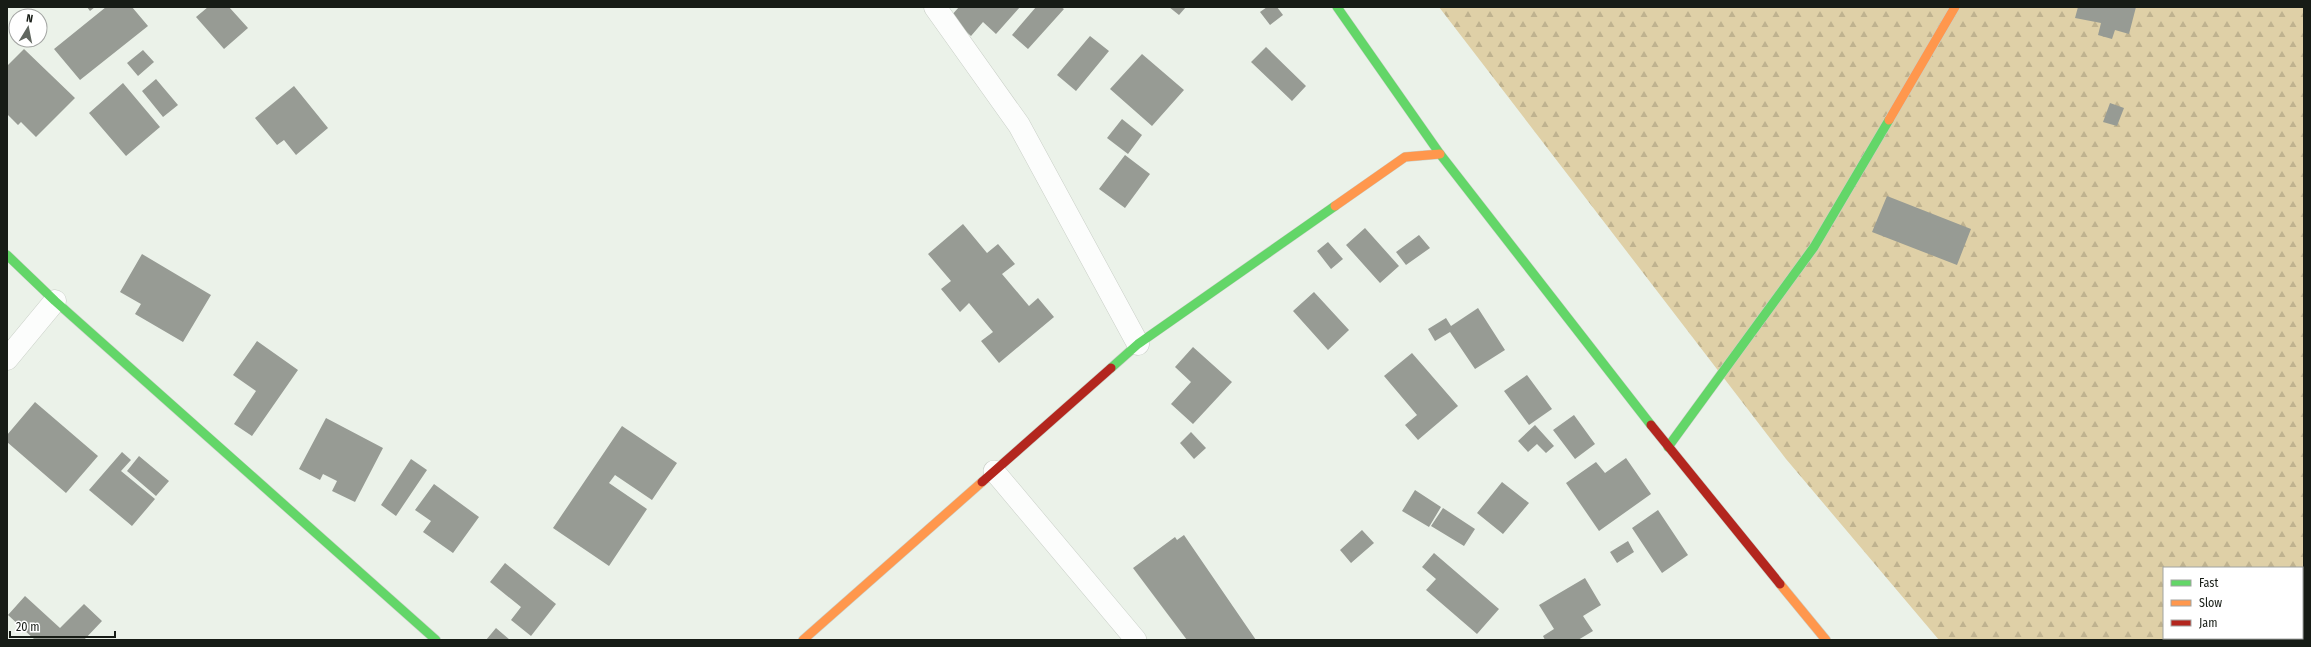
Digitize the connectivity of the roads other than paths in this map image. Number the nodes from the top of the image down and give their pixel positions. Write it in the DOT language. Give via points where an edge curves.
graph roads {
  1 [pos="935,7"];
  2 [pos="1338,7"];
  3 [pos="1955,7"];
  4 [pos="1440,154"];
  5 [pos="7,255"];
  6 [pos="55,301"];
  7 [pos="1138,344"];
  8 [pos="7,359"];
  9 [pos="1668,447"];
  10 [pos="994,471"];
  11 [pos="436,640"];
  12 [pos="803,640"];
  13 [pos="1136,640"];
  14 [pos="1826,640"];
  1 -- 7 [label="street" via="1019,125"];
  2 -- 4 [label="street"];
  3 -- 9 [label="street" via="1814,247"];
  4 -- 7 [label="street" via="1406,157"];
  4 -- 9 [label="street"];
  5 -- 6 [label="street"];
  6 -- 8 [label="street"];
  6 -- 11 [label="street"];
  7 -- 10 [label="street"];
  9 -- 14 [label="street"];
  10 -- 12 [label="street"];
  10 -- 13 [label="lane"];
}
